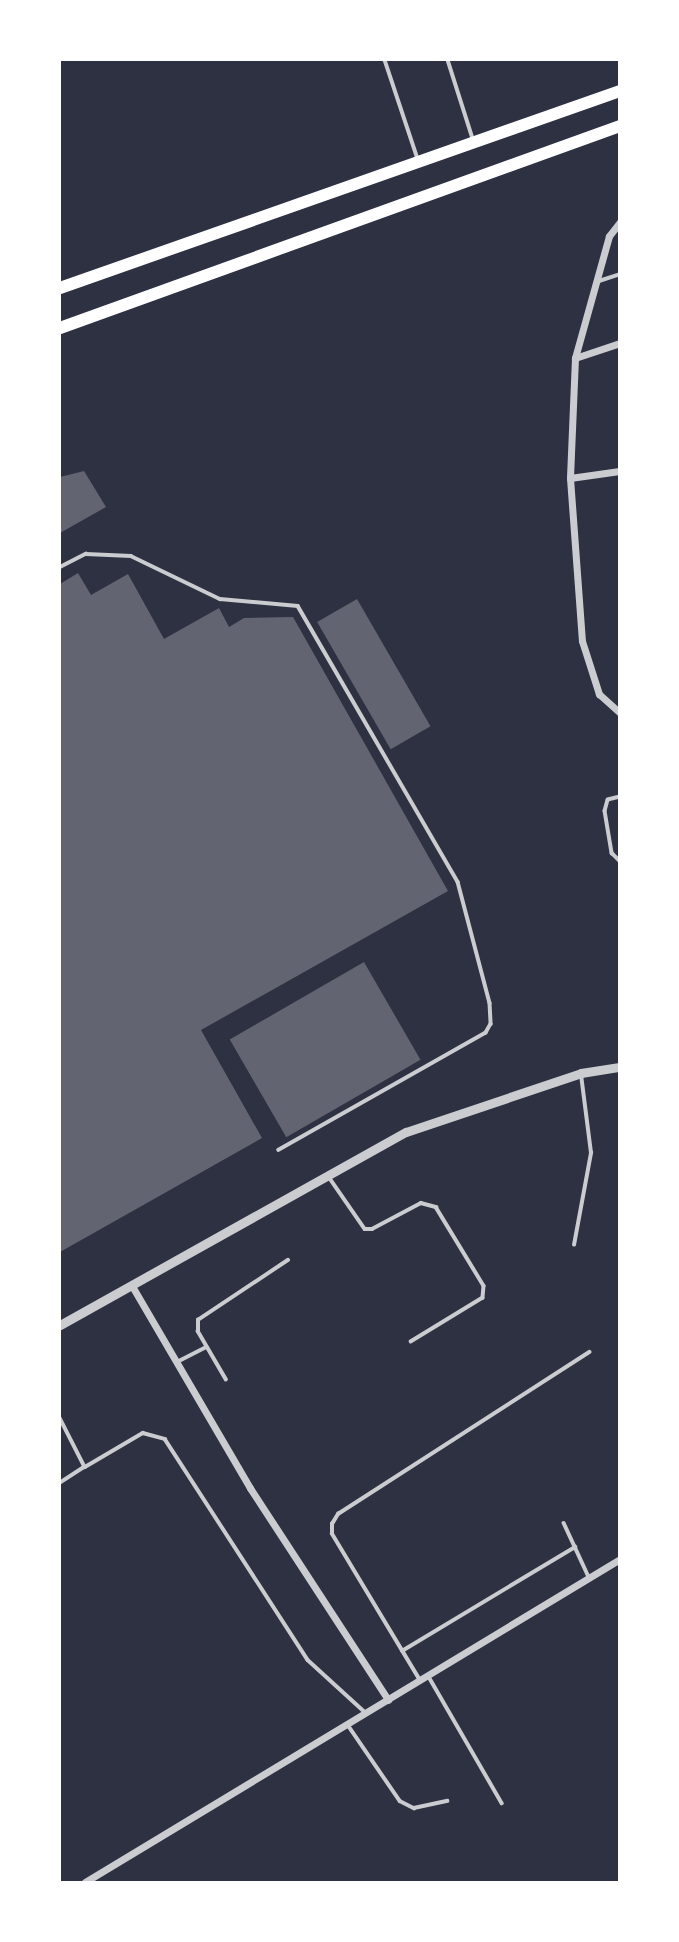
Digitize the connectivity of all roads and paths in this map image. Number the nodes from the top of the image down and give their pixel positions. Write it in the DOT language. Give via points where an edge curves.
graph roads {
  1 [pos="386,60"];
  2 [pos="448,60"];
  3 [pos="620,90"];
  4 [pos="620,126"];
  5 [pos="474,141"];
  6 [pos="419,161"];
  7 [pos="620,222"];
  8 [pos="620,274"];
  9 [pos="594,283"];
  10 [pos="60,288"];
  11 [pos="60,328"];
  12 [pos="620,343"];
  13 [pos="575,358"];
  14 [pos="620,471"];
  15 [pos="570,478"];
  16 [pos="60,567"];
  17 [pos="620,713"];
  18 [pos="620,797"];
  19 [pos="620,861"];
  20 [pos="620,1067"];
  21 [pos="581,1073"];
  22 [pos="279,1150"];
  23 [pos="329,1177"];
  24 [pos="574,1245"];
  25 [pos="288,1260"];
  26 [pos="132,1286"];
  27 [pos="60,1325"];
  28 [pos="411,1342"];
  29 [pos="206,1347"];
  30 [pos="589,1352"];
  31 [pos="177,1362"];
  32 [pos="226,1380"];
  33 [pos="60,1418"];
  34 [pos="85,1467"];
  35 [pos="60,1483"];
  36 [pos="564,1523"];
  37 [pos="575,1547"];
  38 [pos="620,1559"];
  39 [pos="589,1577"];
  40 [pos="402,1651"];
  41 [pos="428,1675"];
  42 [pos="420,1680"];
  43 [pos="388,1700"];
  44 [pos="366,1713"];
  45 [pos="347,1724"];
  46 [pos="447,1801"];
  47 [pos="502,1802"];
  48 [pos="85,1882"];
  1 -- 6 [label="lane"];
  2 -- 5 [label="lane"];
  3 -- 5 [label="highway"];
  4 -- 11 [label="highway"];
  5 -- 6 [label="highway"];
  6 -- 10 [label="highway"];
  7 -- 9 [label="street" via="609,236"];
  8 -- 9 [label="lane"];
  9 -- 13 [label="street"];
  12 -- 13 [label="street"];
  13 -- 15 [label="street"];
  14 -- 15 [label="street"];
  15 -- 17 [label="street" via="584,654 599,694"];
  16 -- 22 [label="lane" via="86,554 131,556 220,599 298,606 458,882 489,1003 491,1024 486,1033"];
  18 -- 19 [label="lane" via="608,800 605,811 612,853"];
  20 -- 21 [label="street"];
  21 -- 23 [label="street" via="433,1120"];
  21 -- 24 [label="lane" via="591,1153"];
  23 -- 26 [label="street"];
  23 -- 28 [label="lane" via="365,1229 421,1203 436,1207 484,1286 483,1298"];
  25 -- 29 [label="lane" via="202,1314 198,1332"];
  26 -- 27 [label="street"];
  26 -- 31 [label="street"];
  29 -- 31 [label="lane"];
  29 -- 32 [label="lane"];
  30 -- 40 [label="lane" via="338,1514 332,1534"];
  31 -- 43 [label="street" via="250,1489"];
  33 -- 34 [label="lane"];
  34 -- 35 [label="lane"];
  34 -- 44 [label="lane" via="143,1433 165,1439 308,1660"];
  36 -- 37 [label="lane"];
  37 -- 39 [label="lane"];
  37 -- 40 [label="lane"];
  38 -- 39 [label="street"];
  39 -- 41 [label="street"];
  40 -- 42 [label="lane"];
  41 -- 42 [label="street"];
  41 -- 47 [label="lane"];
  42 -- 43 [label="street"];
  43 -- 44 [label="street"];
  44 -- 45 [label="street"];
  45 -- 46 [label="lane" via="400,1801 414,1808"];
  45 -- 48 [label="street"];
}
